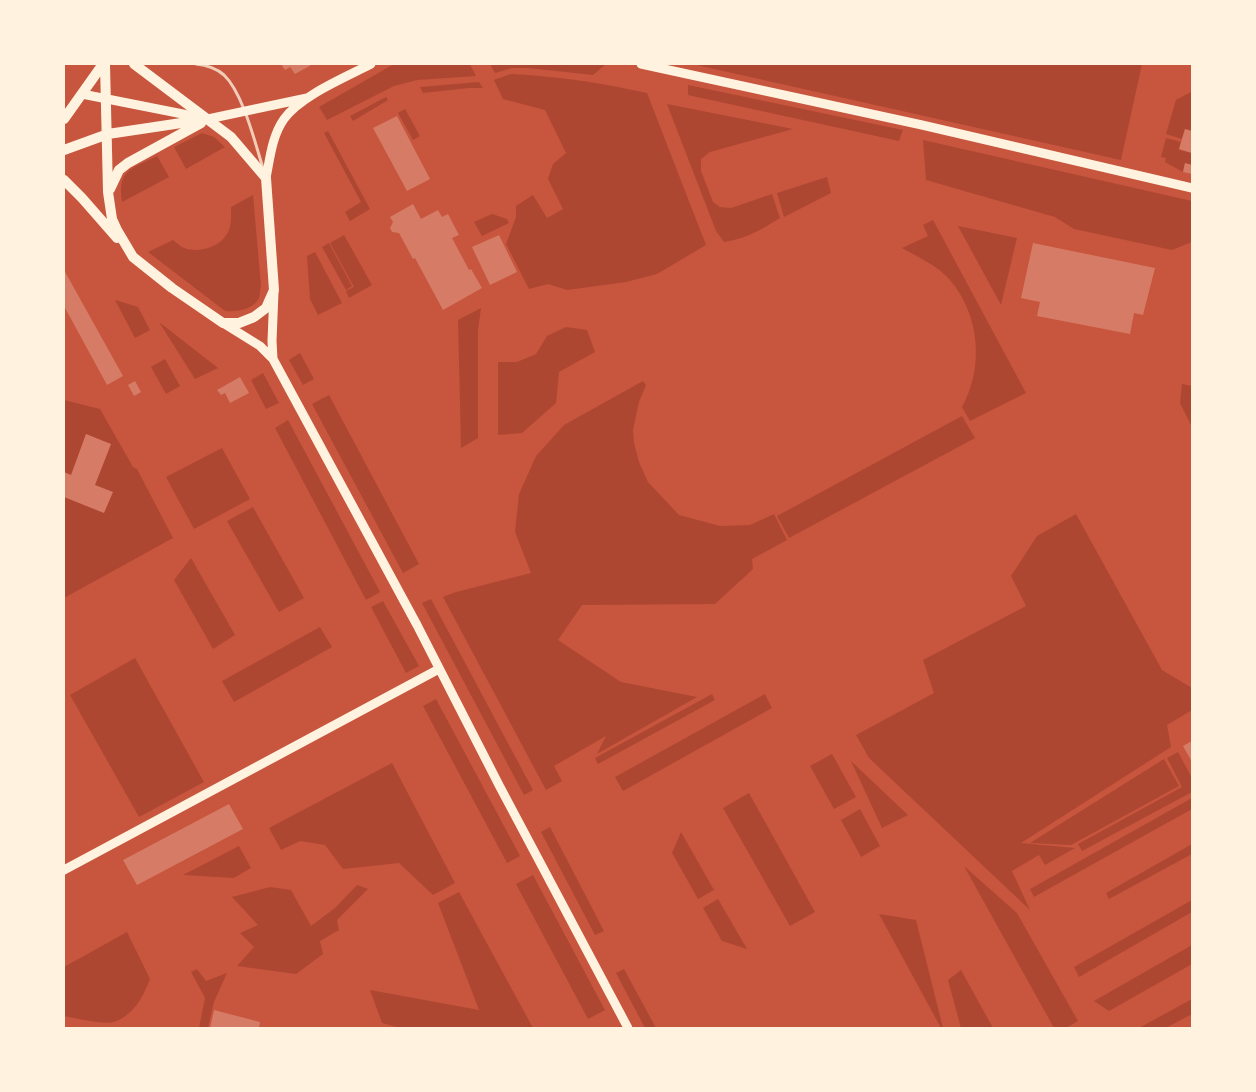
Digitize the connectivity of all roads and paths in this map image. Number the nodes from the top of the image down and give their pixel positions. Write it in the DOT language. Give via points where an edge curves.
graph roads {
  1 [pos="104,64"];
  2 [pos="134,64"];
  3 [pos="196,64"];
  4 [pos="372,64"];
  5 [pos="640,64"];
  6 [pos="82,94"];
  7 [pos="106,98"];
  8 [pos="307,98"];
  9 [pos="244,112"];
  10 [pos="64,119"];
  11 [pos="208,119"];
  12 [pos="108,134"];
  13 [pos="64,150"];
  14 [pos="266,178"];
  15 [pos="64,180"];
  16 [pos="1192,188"];
  17 [pos="108,192"];
  18 [pos="133,256"];
  19 [pos="274,290"];
  20 [pos="223,322"];
  21 [pos="273,359"];
  22 [pos="439,669"];
  23 [pos="64,870"];
  24 [pos="628,1028"];
  1 -- 6 [label="main road"];
  1 -- 7 [label="main road"];
  2 -- 11 [label="main road"];
  3 -- 9 [label="lane" via="211,67 224,76"];
  4 -- 8 [label="main road"];
  5 -- 16 [label="main road"];
  6 -- 7 [label="main road"];
  6 -- 10 [label="main road"];
  7 -- 11 [label="main road"];
  7 -- 12 [label="main road"];
  8 -- 9 [label="main road"];
  8 -- 14 [label="main road" via="283,121 271,148"];
  9 -- 11 [label="main road"];
  9 -- 14 [label="lane"];
  11 -- 12 [label="main road"];
  11 -- 14 [label="main road" via="231,136"];
  11 -- 17 [label="main road" via="128,163 119,170"];
  12 -- 13 [label="main road"];
  12 -- 17 [label="main road"];
  14 -- 19 [label="main road"];
  15 -- 18 [label="main road"];
  17 -- 18 [label="main road" via="114,225"];
  18 -- 20 [label="main road" via="172,288"];
  19 -- 20 [label="main road" via="266,308 254,318 239,323"];
  19 -- 21 [label="main road"];
  20 -- 21 [label="main road" via="260,346"];
  21 -- 22 [label="main road"];
  22 -- 23 [label="main road"];
  22 -- 24 [label="main road"];
}
